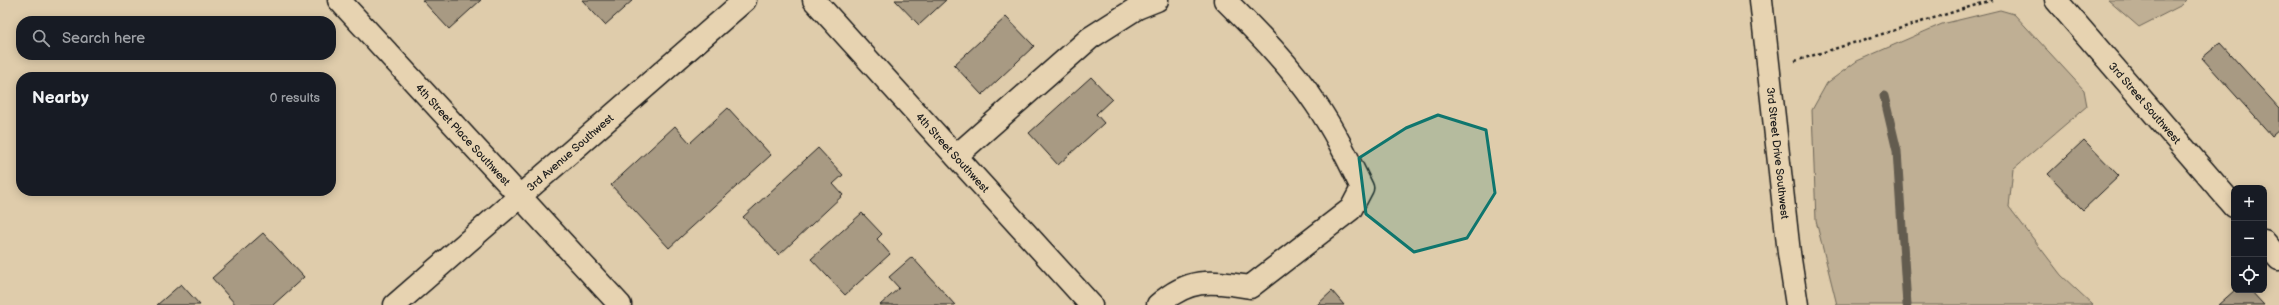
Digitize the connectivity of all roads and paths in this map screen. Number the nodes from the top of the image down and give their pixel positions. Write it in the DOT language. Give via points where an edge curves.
graph roads {
  1 [pos="339,0"];
  2 [pos="745,0"];
  3 [pos="814,0"];
  4 [pos="1157,0"];
  5 [pos="1225,0"];
  6 [pos="1762,0"];
  7 [pos="1992,0"];
  8 [pos="2056,0"];
  9 [pos="1792,62"];
  10 [pos="956,156"];
  11 [pos="520,197"];
  12 [pos="2231,203"];
  13 [pos="2267,245"];
  14 [pos="2279,259"];
  15 [pos="395,305"];
  16 [pos="620,305"];
  17 [pos="1091,305"];
  18 [pos="1158,305"];
  19 [pos="1797,305"];
  1 -- 11 [label="street, 4th Street Place Southwest"];
  2 -- 11 [label="street, 3rd Avenue Southwest"];
  3 -- 10 [label="street, 4th Street Southwest"];
  4 -- 10 [label="street" via="1137,8 1090,38"];
  5 -- 18 [label="street" via="1263,39 1316,103 1362,188 1351,209 1250,287 1216,282 1191,283"];
  6 -- 19 [label="street, 3rd Street Drive Southwest" via="1789,253"];
  7 -- 9 [label="path"];
  8 -- 12 [label="street, 3rd Street Southwest"];
  10 -- 17 [label="street, 4th Street Southwest"];
  11 -- 15 [label="street, 3rd Avenue Southwest"];
  11 -- 16 [label="street, 4th Street Place Southwest"];
  13 -- 14 [label="street"];
}
